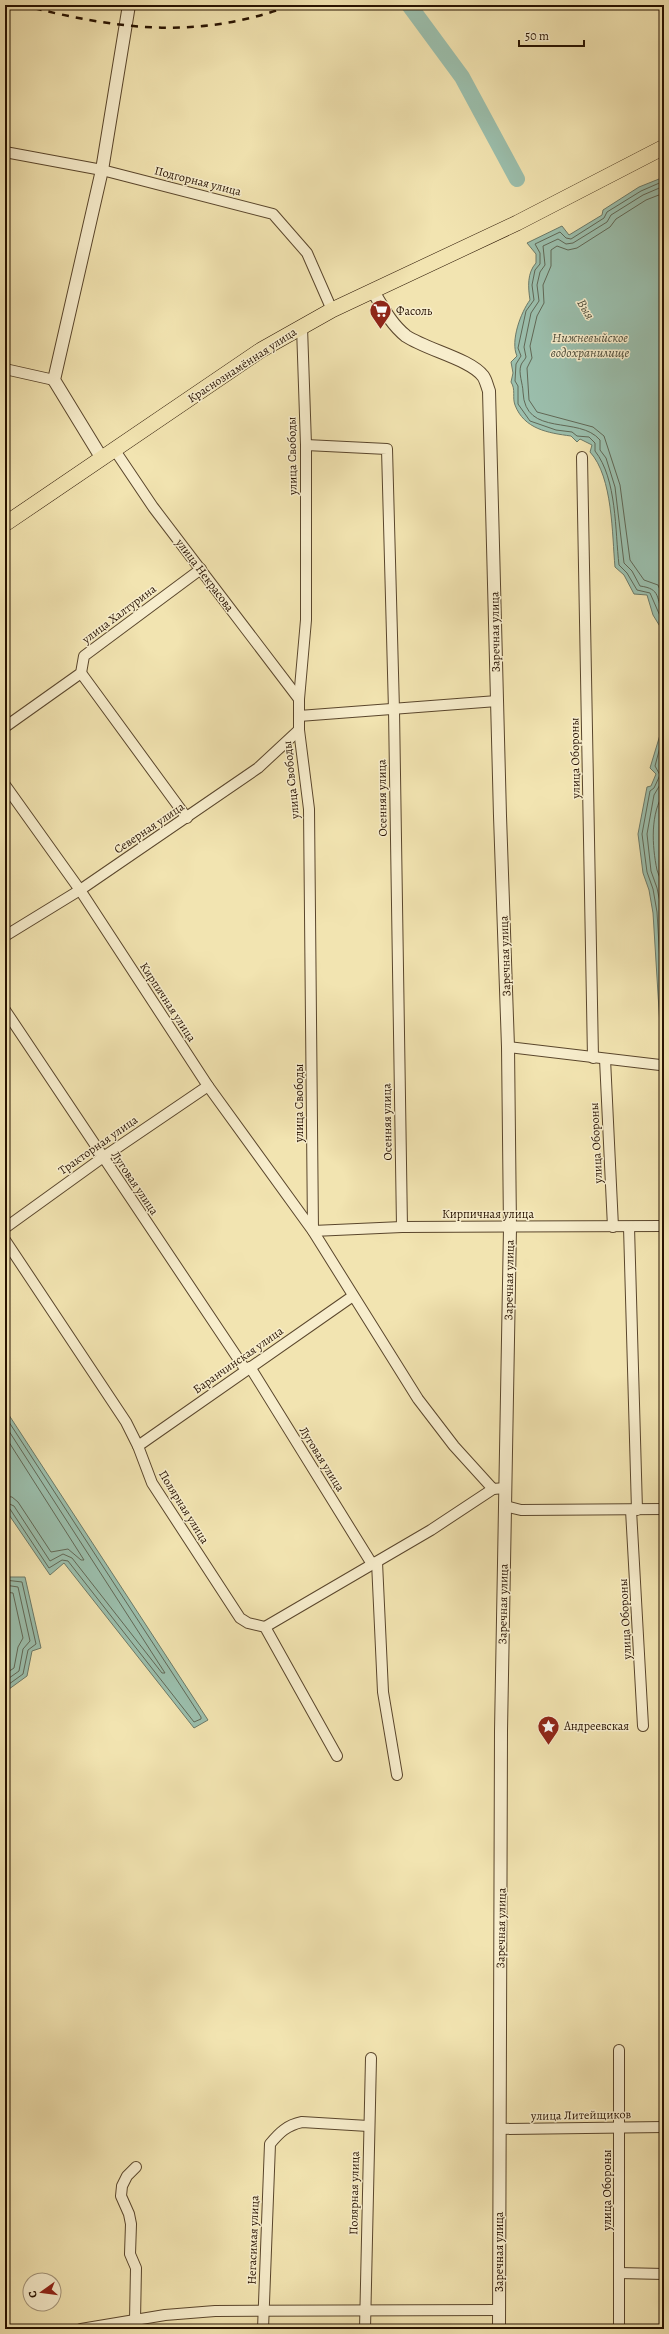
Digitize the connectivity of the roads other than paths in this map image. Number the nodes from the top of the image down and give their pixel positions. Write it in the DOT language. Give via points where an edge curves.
graph roads {
  1 [pos="129,5"];
  2 [pos="664,147"];
  3 [pos="5,152"];
  4 [pos="102,170"];
  5 [pos="373,291"];
  6 [pos="332,310"];
  7 [pos="302,327"];
  8 [pos="5,369"];
  9 [pos="54,380"];
  10 [pos="306,445"];
  11 [pos="114,449"];
  12 [pos="101,457"];
  13 [pos="582,457"];
  14 [pos="5,524"];
  15 [pos="201,569"];
  16 [pos="81,673"];
  17 [pos="299,699"];
  18 [pos="497,701"];
  19 [pos="394,710"];
  20 [pos="299,716"];
  21 [pos="5,727"];
  22 [pos="298,730"];
  23 [pos="5,786"];
  24 [pos="187,818"];
  25 [pos="80,890"];
  26 [pos="5,936"];
  27 [pos="5,1010"];
  28 [pos="508,1047"];
  29 [pos="593,1058"];
  30 [pos="604,1059"];
  31 [pos="660,1065"];
  32 [pos="208,1086"];
  33 [pos="102,1158"];
  34 [pos="664,1226"];
  35 [pos="402,1227"];
  36 [pos="613,1227"];
  37 [pos="629,1227"];
  38 [pos="5,1228"];
  39 [pos="510,1228"];
  40 [pos="313,1231"];
  41 [pos="5,1240"];
  42 [pos="353,1296"];
  43 [pos="247,1368"];
  44 [pos="138,1446"];
  45 [pos="499,1489"];
  46 [pos="505,1506"];
  47 [pos="664,1509"];
  48 [pos="634,1510"];
  49 [pos="375,1563"];
  50 [pos="264,1627"];
  51 [pos="643,1726"];
  52 [pos="337,1756"];
  53 [pos="397,1774"];
  54 [pos="619,2050"];
  55 [pos="371,2058"];
  56 [pos="368,2126"];
  57 [pos="620,2127"];
  58 [pos="664,2127"];
  59 [pos="499,2129"];
  60 [pos="136,2167"];
  61 [pos="619,2273"];
  62 [pos="664,2274"];
  63 [pos="500,2310"];
  64 [pos="263,2311"];
  65 [pos="365,2311"];
  66 [pos="135,2320"];
  67 [pos="125,2325"];
  68 [pos="81,2329"];
  69 [pos="263,2329"];
  70 [pos="365,2329"];
  71 [pos="500,2329"];
  72 [pos="618,2329"];
  1 -- 4 [label="street"];
  2 -- 5 [label="main road, Краснознамённая улица" via="517,223"];
  3 -- 4 [label="street, Подгорная улица"];
  4 -- 6 [label="street, Подгорная улица" via="273,214 307,253"];
  4 -- 9 [label="street"];
  5 -- 6 [label="main road, Краснознамённая улица"];
  5 -- 18 [label="street, Заречная улица" via="387,315 406,335 421,345 472,367 484,376 488,390"];
  6 -- 7 [label="main road, Краснознамённая улица"];
  7 -- 10 [label="street, улица Свободы"];
  7 -- 11 [label="main road, Краснознамённая улица" via="261,350"];
  8 -- 9 [label="street"];
  9 -- 12 [label="street"];
  10 -- 17 [label="street, улица Свободы" via="306,620"];
  10 -- 19 [label="street, Осенняя улица" via="387,449"];
  11 -- 12 [label="main road, Краснознамённая улица"];
  11 -- 15 [label="street, улица Некрасова" via="153,507"];
  12 -- 14 [label="main road, Краснознамённая улица"];
  13 -- 29 [label="street, улица Обороны"];
  15 -- 16 [label="street, улица Халтурина" via="84,656"];
  15 -- 17 [label="street, улица Некрасова"];
  16 -- 21 [label="street"];
  16 -- 24 [label="street"];
  17 -- 20 [label="street, улица Свободы"];
  18 -- 19 [label="street"];
  18 -- 28 [label="street, Заречная улица"];
  19 -- 20 [label="street"];
  19 -- 35 [label="street, Осенняя улица"];
  20 -- 22 [label="street, улица Свободы"];
  22 -- 24 [label="street, Северная улица" via="258,768"];
  22 -- 40 [label="street, улица Свободы" via="309,809"];
  23 -- 25 [label="street, Кирпичная улица"];
  24 -- 25 [label="street, Северная улица"];
  25 -- 26 [label="street, Северная улица"];
  25 -- 32 [label="street, Кирпичная улица"];
  27 -- 33 [label="street, Луговая улица"];
  28 -- 29 [label="street"];
  28 -- 39 [label="street, Заречная улица"];
  29 -- 30 [label="street"];
  30 -- 31 [label="street"];
  30 -- 36 [label="street, улица Обороны"];
  32 -- 33 [label="street, Тракторная улица"];
  32 -- 40 [label="street, Кирпичная улица"];
  33 -- 38 [label="street, Тракторная улица"];
  33 -- 43 [label="street, Луговая улица"];
  34 -- 37 [label="street, Кирпичная улица"];
  35 -- 39 [label="street, Кирпичная улица"];
  35 -- 40 [label="street, Кирпичная улица"];
  36 -- 37 [label="street, Кирпичная улица"];
  36 -- 39 [label="street, Кирпичная улица"];
  37 -- 48 [label="street, улица Обороны"];
  39 -- 45 [label="street, Заречная улица"];
  40 -- 42 [label="street, Кирпичная улица"];
  41 -- 44 [label="street, Полярная улица" via="126,1422"];
  42 -- 43 [label="street, Баранчинская улица"];
  42 -- 45 [label="street, Кирпичная улица" via="418,1399 454,1446"];
  43 -- 44 [label="street, Баранчинская улица"];
  43 -- 49 [label="street, Луговая улица"];
  44 -- 50 [label="street, Полярная улица" via="152,1482 240,1618"];
  45 -- 46 [label="street, Заречная улица"];
  45 -- 49 [label="street"];
  46 -- 48 [label="street" via="521,1510"];
  46 -- 59 [label="street, Заречная улица"];
  47 -- 48 [label="street"];
  48 -- 51 [label="street, улица Обороны"];
  49 -- 50 [label="street"];
  49 -- 53 [label="street, Луговая улица" via="383,1692"];
  50 -- 52 [label="street"];
  54 -- 57 [label="street, улица Обороны"];
  55 -- 56 [label="street, Полярная улица"];
  56 -- 64 [label="street, Негасимая улица" via="302,2122 280,2132 270,2144"];
  56 -- 65 [label="street, Полярная улица"];
  57 -- 58 [label="street, улица Литейщиков"];
  57 -- 59 [label="street, улица Литейщиков"];
  57 -- 61 [label="street, улица Обороны"];
  59 -- 63 [label="street, Заречная улица"];
  60 -- 66 [label="street" via="124,2181 121,2196 129,2214 130,2254 136,2268"];
  61 -- 62 [label="street"];
  61 -- 72 [label="street, улица Обороны"];
  63 -- 65 [label="street"];
  63 -- 71 [label="street, Заречная улица"];
  64 -- 65 [label="street"];
  64 -- 66 [label="street" via="215,2311"];
  64 -- 69 [label="street, Негасимая улица"];
  65 -- 70 [label="street, Полярная улица"];
  66 -- 67 [label="street"];
  67 -- 68 [label="street"];
}
